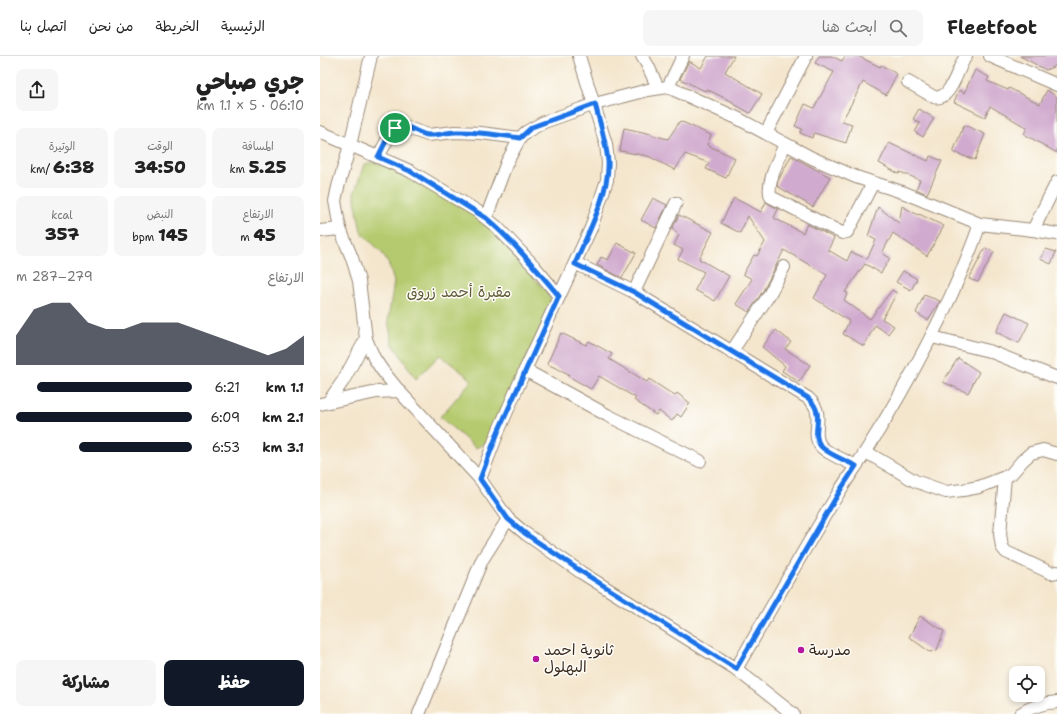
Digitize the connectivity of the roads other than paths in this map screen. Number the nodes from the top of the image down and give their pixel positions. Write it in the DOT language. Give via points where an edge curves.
graph roads {
  1 [pos="371,56"];
  2 [pos="579,56"];
  3 [pos="642,56"];
  4 [pos="683,56"];
  5 [pos="806,56"];
  6 [pos="966,56"];
  7 [pos="990,56"];
  8 [pos="908,82"];
  9 [pos="1057,85"];
  10 [pos="663,88"];
  11 [pos="595,104"];
  12 [pos="320,132"];
  13 [pos="766,133"];
  14 [pos="520,138"];
  15 [pos="785,144"];
  16 [pos="350,145"];
  17 [pos="378,157"];
  18 [pos="1057,182"];
  19 [pos="873,183"];
  20 [pos="676,203"];
  21 [pos="486,218"];
  22 [pos="980,224"];
  23 [pos="340,229"];
  24 [pos="1033,230"];
  25 [pos="320,231"];
  26 [pos="1057,234"];
  27 [pos="575,264"];
  28 [pos="784,267"];
  29 [pos="634,292"];
  30 [pos="559,296"];
  31 [pos="932,337"];
  32 [pos="366,339"];
  33 [pos="732,351"];
  34 [pos="525,370"];
  35 [pos="1057,378"];
  36 [pos="399,391"];
  37 [pos="324,403"];
  38 [pos="866,452"];
  39 [pos="1057,454"];
  40 [pos="700,461"];
  41 [pos="856,466"];
  42 [pos="1005,477"];
  43 [pos="480,479"];
  44 [pos="508,519"];
  45 [pos="1057,572"];
  46 [pos="736,669"];
  47 [pos="1057,702"];
  48 [pos="419,714"];
  49 [pos="793,714"];
  50 [pos="1020,714"];
  1 -- 16 [label="street"];
  2 -- 11 [label="street"];
  3 -- 10 [label="street"];
  4 -- 10 [label="street"];
  5 -- 13 [label="street"];
  6 -- 8 [label="street" via="944,96 938,98"];
  7 -- 9 [label="street"];
  10 -- 11 [label="street"];
  10 -- 13 [label="street"];
  11 -- 14 [label="street" via="532,127"];
  11 -- 27 [label="street" via="606,144 607,180"];
  12 -- 16 [label="street"];
  13 -- 15 [label="street"];
  14 -- 17 [label="street" via="455,132 428,135 402,126 395,128 391,133"];
  14 -- 21 [label="street" via="507,162"];
  15 -- 19 [label="street"];
  15 -- 19 [label="street" via="769,186 769,194 842,233 849,229"];
  16 -- 17 [label="street"];
  16 -- 23 [label="street" via="335,201"];
  17 -- 21 [label="street" via="410,171"];
  18 -- 24 [label="street"];
  19 -- 22 [label="street" via="905,193"];
  20 -- 29 [label="street"];
  21 -- 30 [label="street" via="534,266"];
  22 -- 24 [label="street"];
  22 -- 31 [label="street"];
  23 -- 25 [label="street"];
  23 -- 32 [label="street" via="359,281"];
  24 -- 26 [label="street"];
  27 -- 29 [label="street"];
  27 -- 30 [label="street"];
  28 -- 33 [label="street"];
  29 -- 33 [label="street"];
  30 -- 34 [label="street"];
  31 -- 35 [label="street" via="989,351"];
  31 -- 38 [label="street"];
  32 -- 36 [label="street" via="374,358"];
  32 -- 37 [label="street" via="349,370"];
  33 -- 41 [label="street" via="808,398 817,411 817,438 820,446"];
  34 -- 40 [label="street" via="607,415"];
  34 -- 43 [label="street"];
  36 -- 37 [label="street" via="377,392"];
  36 -- 43 [label="street"];
  38 -- 41 [label="street"];
  38 -- 42 [label="street" via="915,481 946,492 979,487"];
  39 -- 42 [label="street" via="1043,450 1031,453"];
  41 -- 46 [label="street"];
  42 -- 45 [label="street" via="1000,534 1002,547 1006,552 1051,572"];
  43 -- 44 [label="street"];
  44 -- 46 [label="street" via="582,572"];
  44 -- 48 [label="street" via="482,560"];
  46 -- 49 [label="street"];
  47 -- 50 [label="street" via="1042,703"];
}
